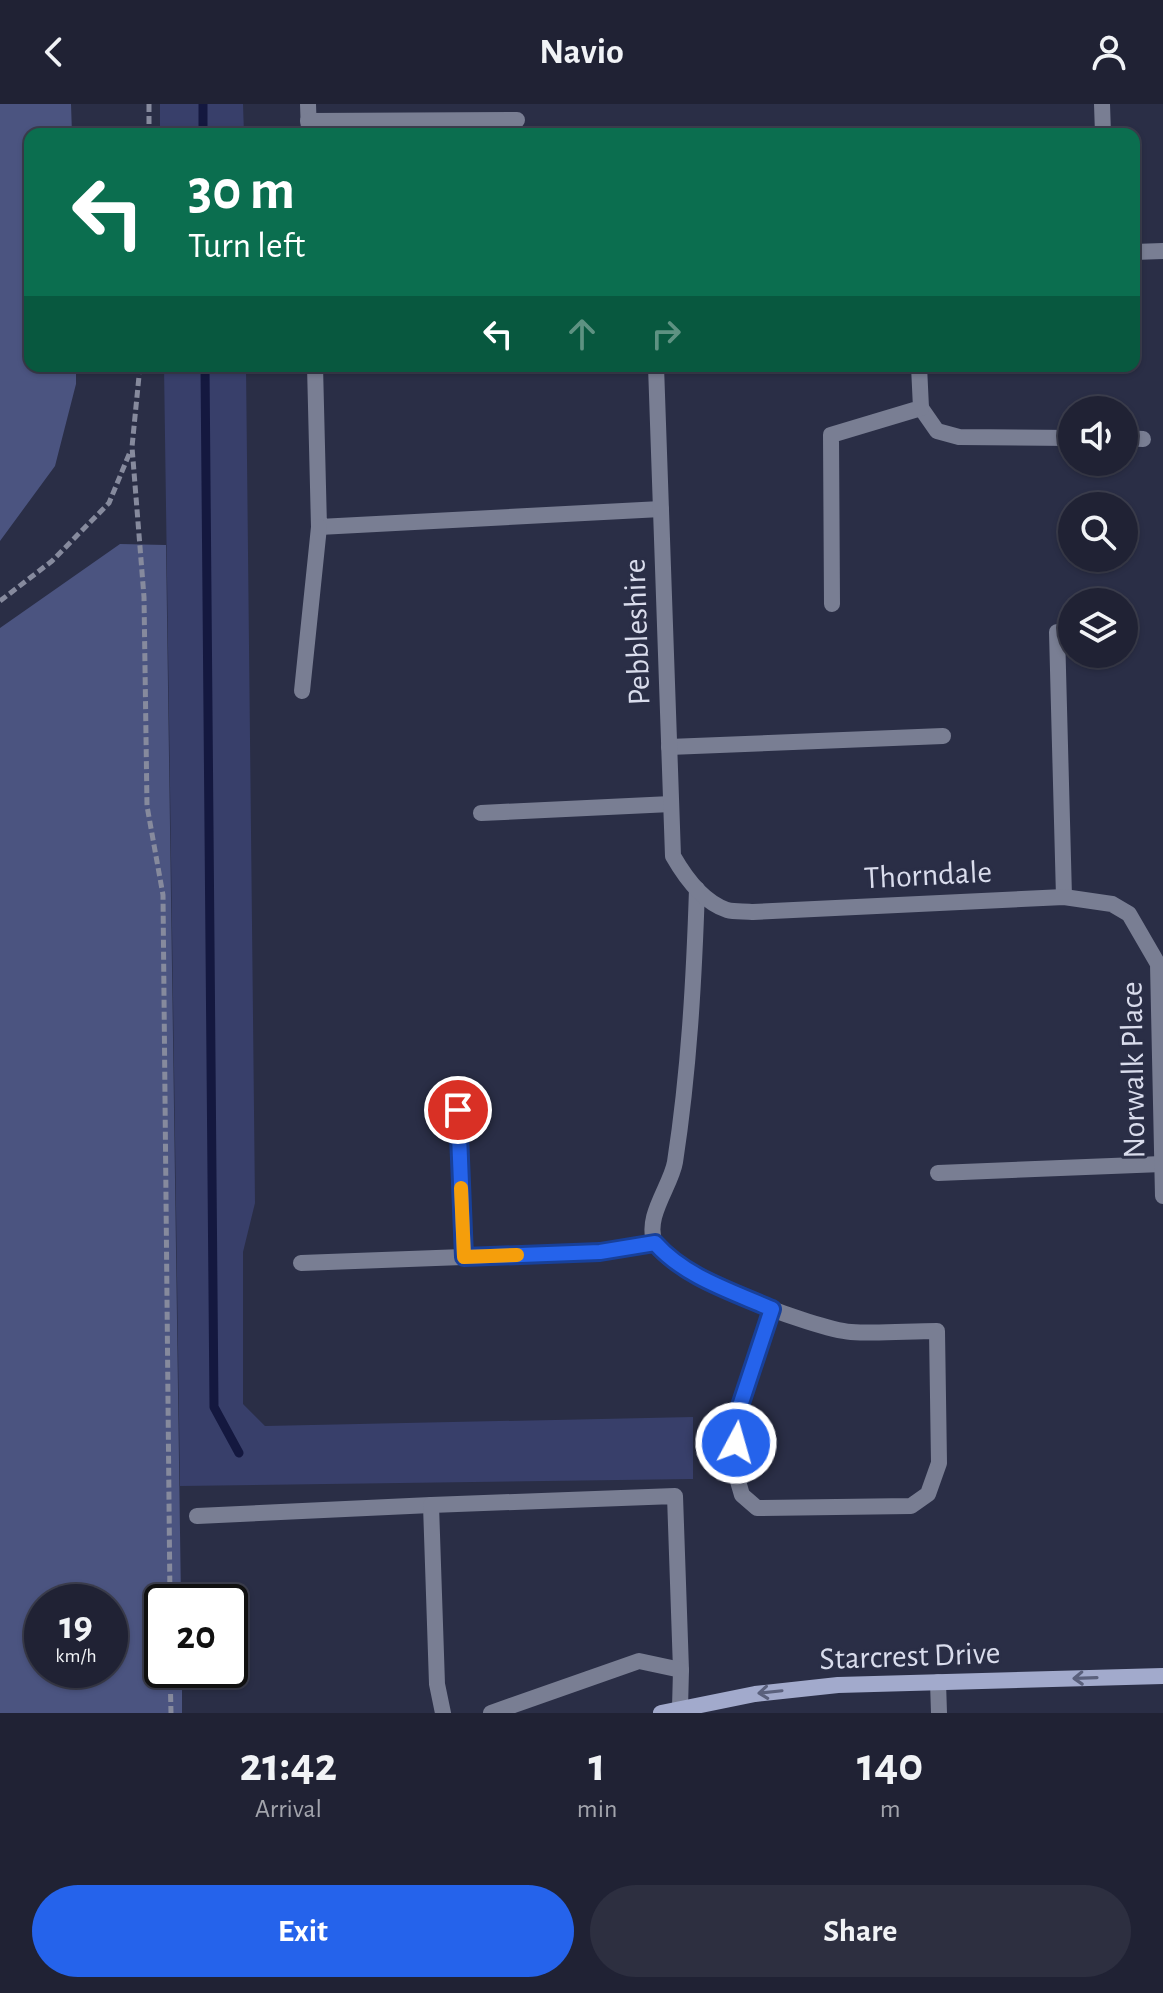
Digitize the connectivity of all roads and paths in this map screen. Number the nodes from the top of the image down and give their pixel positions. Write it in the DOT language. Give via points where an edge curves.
graph roads {
  1 [pos="149,104"];
  2 [pos="308,104"];
  3 [pos="1102,104"];
  4 [pos="517,120"];
  5 [pos="149,128"];
  6 [pos="308,128"];
  7 [pos="1103,128"];
  8 [pos="1163,251"];
  9 [pos="1140,252"];
  10 [pos="139,372"];
  11 [pos="315,372"];
  12 [pos="656,372"];
  13 [pos="919,372"];
  14 [pos="921,408"];
  15 [pos="1058,438"];
  16 [pos="1138,439"];
  17 [pos="1143,439"];
  18 [pos="132,447"];
  19 [pos="661,509"];
  20 [pos="319,527"];
  21 [pos="0,601"];
  22 [pos="832,604"];
  23 [pos="1057,632"];
  24 [pos="302,691"];
  25 [pos="943,736"];
  26 [pos="669,747"];
  27 [pos="671,804"];
  28 [pos="481,813"];
  29 [pos="697,889"];
  30 [pos="1064,897"];
  31 [pos="1148,945"];
  32 [pos="458,1110"];
  33 [pos="1162,1164"];
  34 [pos="938,1173"];
  35 [pos="1163,1196"];
  36 [pos="655,1243"];
  37 [pos="464,1257"];
  38 [pos="301,1263"];
  39 [pos="772,1309"];
  40 [pos="431,1505"];
  41 [pos="197,1516"];
  42 [pos="170,1584"];
  43 [pos="681,1670"];
  44 [pos="1163,1676"];
  45 [pos="938,1682"];
  46 [pos="170,1688"];
  47 [pos="680,1708"];
  48 [pos="171,1713"];
  49 [pos="443,1713"];
  50 [pos="491,1713"];
  51 [pos="661,1713"];
  52 [pos="939,1713"];
  1 -- 5 [label="path"];
  2 -- 6 [label="street"];
  3 -- 7 [label="street"];
  4 -- 6 [label="street"];
  8 -- 9 [label="street"];
  10 -- 18 [label="path"];
  11 -- 20 [label="street"];
  12 -- 19 [label="street, Pebbleshire"];
  13 -- 14 [label="street"];
  14 -- 15 [label="street" via="937,431 959,437"];
  14 -- 22 [label="street" via="831,435"];
  16 -- 17 [label="street"];
  18 -- 21 [label="path" via="109,503 52,561"];
  18 -- 42 [label="path" via="144,597 147,806 163,895"];
  19 -- 20 [label="street"];
  19 -- 26 [label="street, Pebbleshire"];
  20 -- 24 [label="street"];
  23 -- 30 [label="street"];
  25 -- 26 [label="street"];
  26 -- 27 [label="street, Pebbleshire"];
  27 -- 28 [label="street"];
  27 -- 29 [label="street, Pebbleshire" via="673,856"];
  29 -- 30 [label="street, Thorndale" via="728,910 753,912"];
  29 -- 36 [label="street" via="686,1074 674,1166 653,1227"];
  30 -- 31 [label="street, Thorndale" via="1112,904 1129,914"];
  31 -- 33 [label="street, Norwalk Place" via="1158,964"];
  32 -- 37 [label="street"];
  33 -- 34 [label="street"];
  33 -- 35 [label="street, Norwalk Place"];
  36 -- 37 [label="street" via="600,1252"];
  36 -- 39 [label="street" via="693,1274"];
  37 -- 38 [label="street"];
  39 -- 39 [label="street" via="851,1332 937,1331 939,1463 928,1494 911,1506 757,1508 742,1495 735,1471 737,1415"];
  40 -- 41 [label="street"];
  40 -- 43 [label="street" via="675,1496"];
  40 -- 49 [label="street" via="437,1684"];
  43 -- 47 [label="street"];
  43 -- 50 [label="street" via="639,1661"];
  44 -- 45 [label="street, Starcrest Drive, one-way"];
  45 -- 47 [label="street, Starcrest Drive, one-way" via="838,1685"];
  45 -- 52 [label="street"];
  46 -- 48 [label="path"];
  47 -- 51 [label="street, Starcrest Drive"];
}
